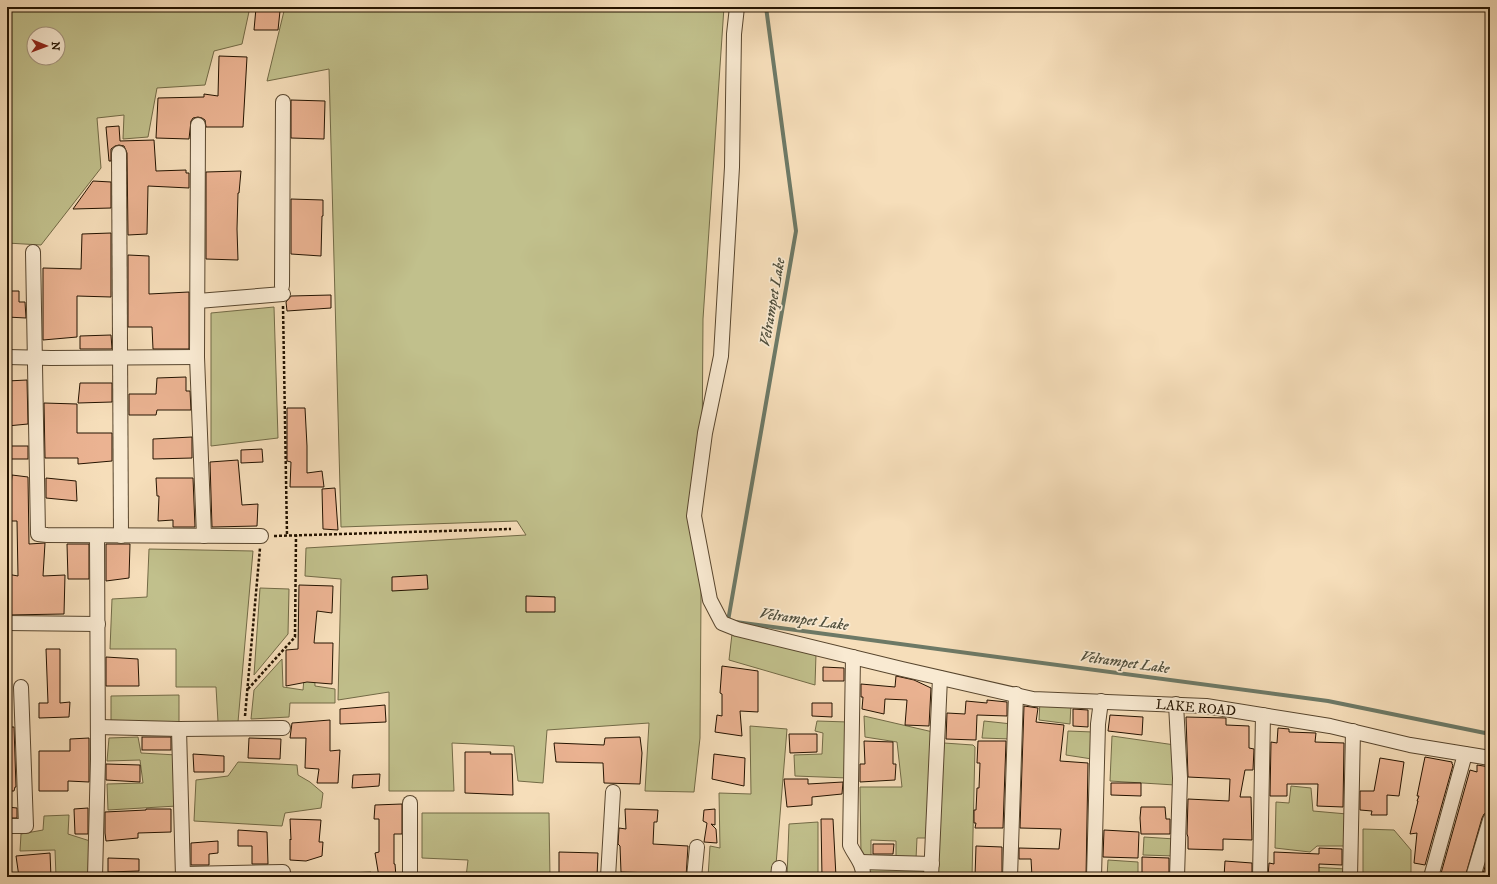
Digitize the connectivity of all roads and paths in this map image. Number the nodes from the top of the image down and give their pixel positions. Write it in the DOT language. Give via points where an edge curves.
graph roads {
  1 [pos="737,7"];
  2 [pos="283,102"];
  3 [pos="198,125"];
  4 [pos="119,152"];
  5 [pos="33,252"];
  6 [pos="282,290"];
  7 [pos="198,301"];
  8 [pos="7,357"];
  9 [pos="34,357"];
  10 [pos="197,357"];
  11 [pos="119,358"];
  12 [pos="511,529"];
  13 [pos="287,535"];
  14 [pos="296,535"];
  15 [pos="98,536"];
  16 [pos="120,536"];
  17 [pos="204,536"];
  18 [pos="261,536"];
  19 [pos="7,623"];
  20 [pos="98,624"];
  21 [pos="853,657"];
  22 [pos="940,678"];
  23 [pos="21,687"];
  24 [pos="247,689"];
  25 [pos="1016,694"];
  26 [pos="1101,701"];
  27 [pos="1176,704"];
  28 [pos="1263,715"];
  29 [pos="98,727"];
  30 [pos="244,728"];
  31 [pos="283,728"];
  32 [pos="179,729"];
  33 [pos="1353,731"];
  34 [pos="1465,754"];
  35 [pos="1490,758"];
  36 [pos="613,792"];
  37 [pos="410,803"];
  38 [pos="1490,820"];
  39 [pos="7,826"];
  40 [pos="697,846"];
  41 [pos="861,862"];
  42 [pos="932,870"];
  43 [pos="283,872"];
  44 [pos="183,875"];
  45 [pos="95,877"];
  46 [pos="410,877"];
  47 [pos="608,877"];
  48 [pos="694,877"];
  49 [pos="863,877"];
  50 [pos="1010,877"];
  51 [pos="1094,877"];
  52 [pos="1177,877"];
  53 [pos="1260,877"];
  54 [pos="1350,877"];
  55 [pos="1431,877"];
  56 [pos="1473,877"];
  1 -- 21 [label="street, LAKE ROAD" via="734,34 732,167 720,356 704,432 694,516 710,600 722,623 737,630"];
  2 -- 6 [label="street"];
  3 -- 7 [label="street"];
  4 -- 11 [label="street"];
  5 -- 9 [label="street"];
  6 -- 7 [label="street"];
  6 -- 13 [label="path"];
  7 -- 10 [label="street"];
  8 -- 9 [label="street"];
  9 -- 11 [label="street"];
  9 -- 15 [label="street" via="38,534"];
  10 -- 11 [label="street"];
  10 -- 17 [label="street"];
  11 -- 16 [label="street"];
  12 -- 14 [label="path"];
  13 -- 14 [label="path"];
  13 -- 18 [label="path"];
  14 -- 24 [label="path" via="295,637"];
  15 -- 16 [label="street"];
  15 -- 20 [label="street"];
  16 -- 17 [label="street"];
  17 -- 18 [label="street"];
  18 -- 24 [label="path"];
  19 -- 20 [label="street"];
  20 -- 29 [label="street"];
  21 -- 22 [label="street, LAKE ROAD"];
  21 -- 41 [label="street" via="850,845"];
  22 -- 25 [label="street, LAKE ROAD"];
  22 -- 42 [label="street"];
  23 -- 39 [label="street" via="26,826"];
  24 -- 30 [label="path"];
  25 -- 26 [label="street, LAKE ROAD" via="1033,698"];
  25 -- 50 [label="street"];
  26 -- 27 [label="street, LAKE ROAD"];
  26 -- 51 [label="street" via="1098,724"];
  27 -- 28 [label="street, LAKE ROAD"];
  27 -- 52 [label="street" via="1180,778"];
  28 -- 33 [label="street, LAKE ROAD"];
  28 -- 53 [label="street"];
  29 -- 32 [label="street"];
  29 -- 45 [label="street"];
  30 -- 31 [label="street"];
  30 -- 32 [label="street"];
  32 -- 44 [label="street"];
  33 -- 34 [label="street, LAKE ROAD" via="1410,745"];
  33 -- 54 [label="street"];
  34 -- 35 [label="street, LAKE ROAD"];
  34 -- 55 [label="street"];
  36 -- 47 [label="street"];
  37 -- 46 [label="street"];
  38 -- 56 [label="street"];
  40 -- 48 [label="street"];
  41 -- 42 [label="street"];
  41 -- 49 [label="street"];
  43 -- 44 [label="street"];
}
